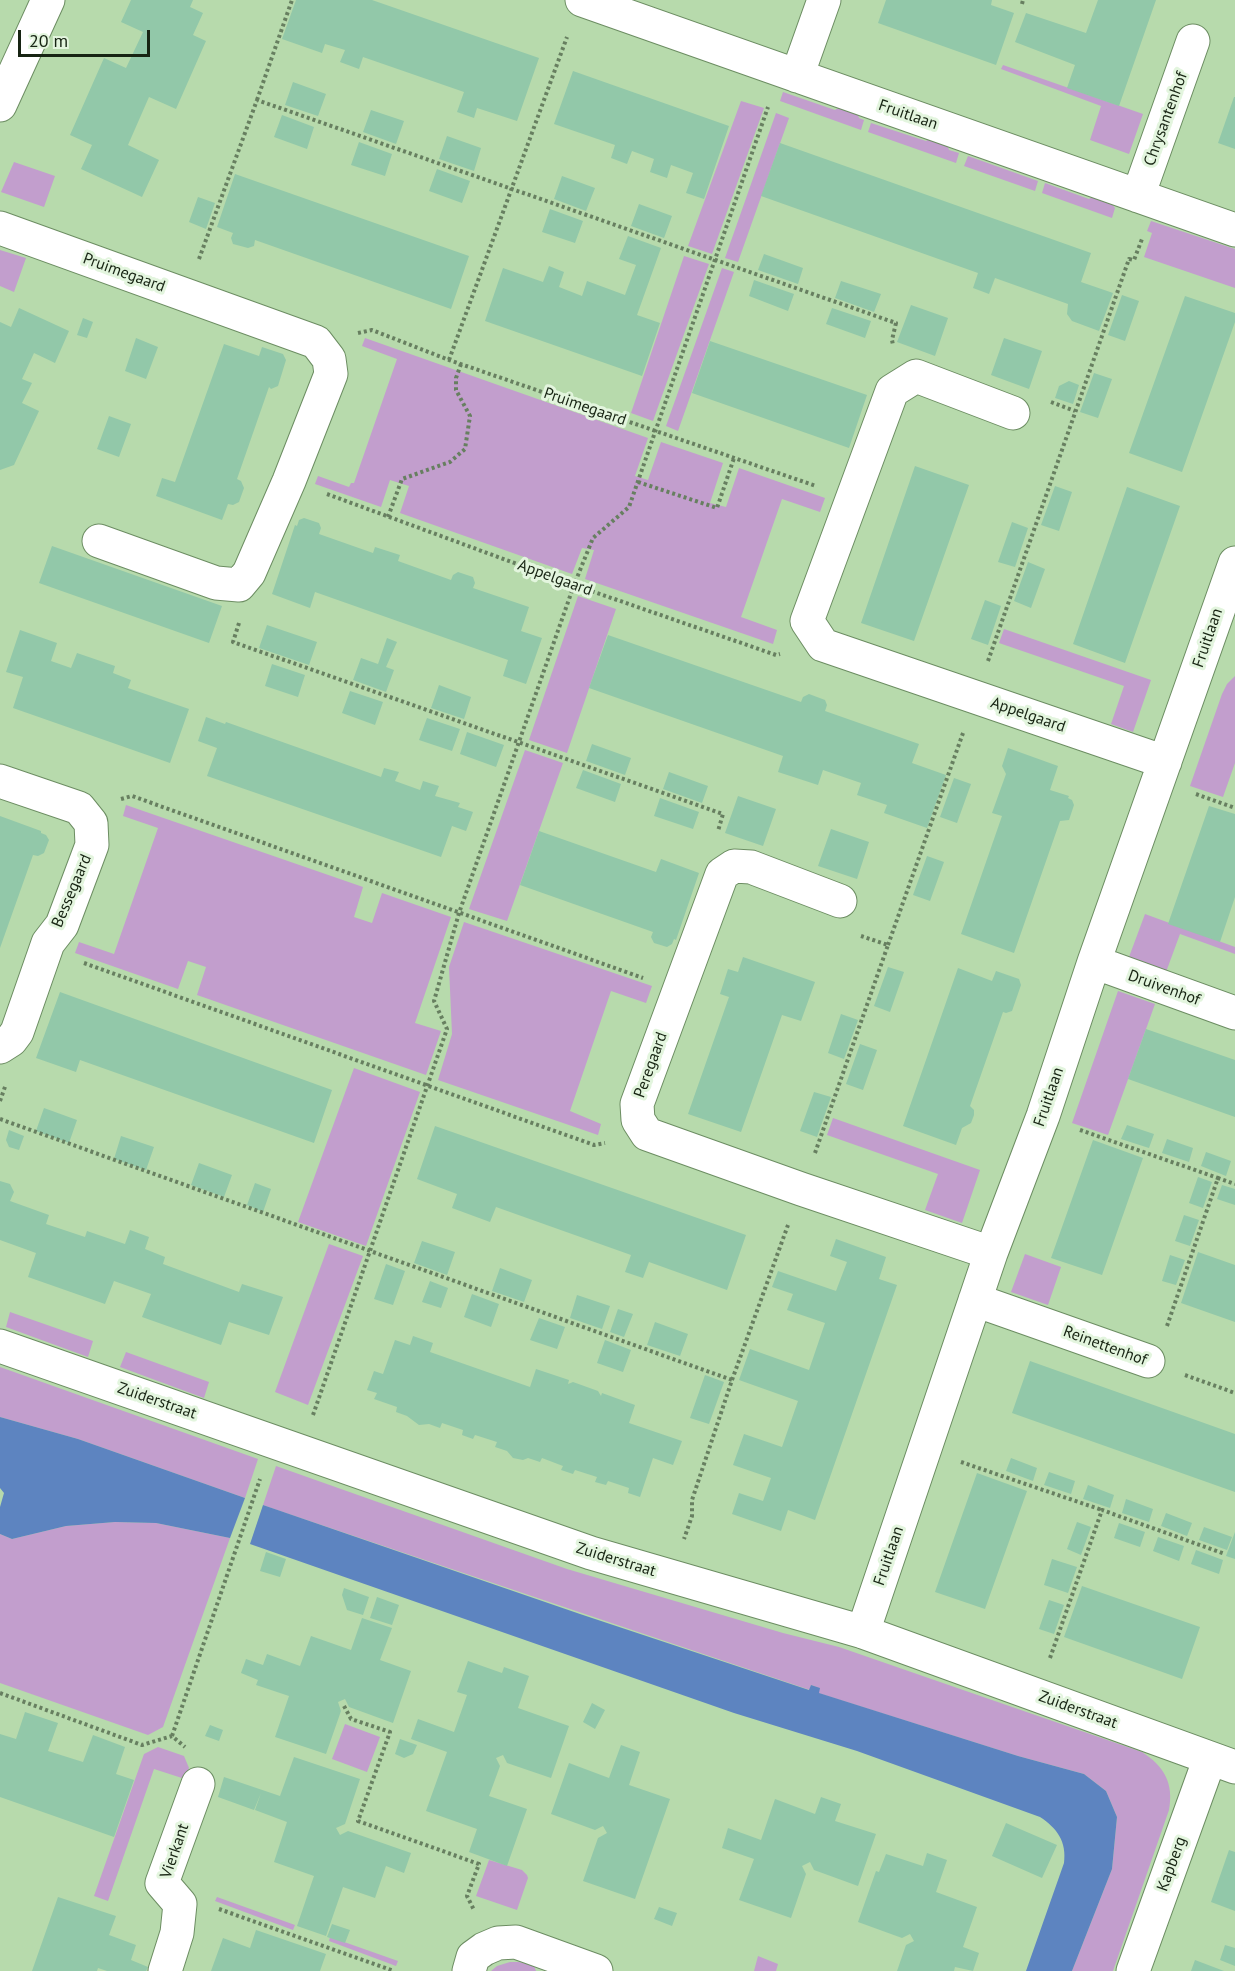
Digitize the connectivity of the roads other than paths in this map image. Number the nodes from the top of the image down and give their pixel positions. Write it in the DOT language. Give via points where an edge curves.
graph roads {
  1 [pos="48,0"];
  2 [pos="582,0"];
  3 [pos="824,0"];
  4 [pos="1193,41"];
  5 [pos="789,73"];
  6 [pos="0,105"];
  7 [pos="1146,199"];
  8 [pos="0,228"];
  9 [pos="1235,230"];
  10 [pos="1013,413"];
  11 [pos="99,541"];
  12 [pos="1235,562"];
  13 [pos="1227,613"];
  14 [pos="1165,762"];
  15 [pos="0,781"];
  16 [pos="840,901"];
  17 [pos="1094,962"];
  18 [pos="1235,1013"];
  19 [pos="0,1047"];
  20 [pos="990,1252"];
  21 [pos="975,1300"];
  22 [pos="0,1346"];
  23 [pos="1151,1362"];
  24 [pos="863,1632"];
  25 [pos="1222,1762"];
  26 [pos="198,1784"];
  27 [pos="165,1971"];
  28 [pos="469,1971"];
  29 [pos="596,1971"];
  30 [pos="1133,1971"];
  1 -- 6 [label="street"];
  2 -- 5 [label="street, Fruitlaan"];
  3 -- 5 [label="street"];
  4 -- 7 [label="street, Chrysantenhof"];
  5 -- 7 [label="street, Fruitlaan"];
  7 -- 9 [label="street, Fruitlaan"];
  8 -- 11 [label="street, Pruimegaard" via="316,342 329,359 331,374 289,481 249,573 239,585 216,583"];
  10 -- 14 [label="street, Appelgaard" via="916,376 892,391 807,621 823,645"];
  12 -- 13 [label="street, Fruitlaan"];
  13 -- 14 [label="street, Fruitlaan"];
  14 -- 17 [label="street, Fruitlaan"];
  15 -- 19 [label="street, Bessegaard" via="79,808 91,824 92,845 62,925 48,943 17,1032"];
  16 -- 20 [label="street, Peregaard" via="751,867 734,866 722,874 637,1104 638,1120 647,1134"];
  17 -- 18 [label="street, Druivenhof"];
  17 -- 20 [label="street, Fruitlaan" via="1043,1116"];
  20 -- 21 [label="street, Fruitlaan"];
  21 -- 23 [label="street, Reinettenhof"];
  21 -- 24 [label="street, Fruitlaan"];
  22 -- 24 [label="street, Zuiderstraat" via="591,1553"];
  24 -- 25 [label="street, Zuiderstraat"];
  25 -- 30 [label="street, Kapberg"];
  26 -- 27 [label="street, Vierkant" via="162,1883 180,1904 177,1934"];
  28 -- 29 [label="street" via="473,1957 498,1943 516,1942"];
}
